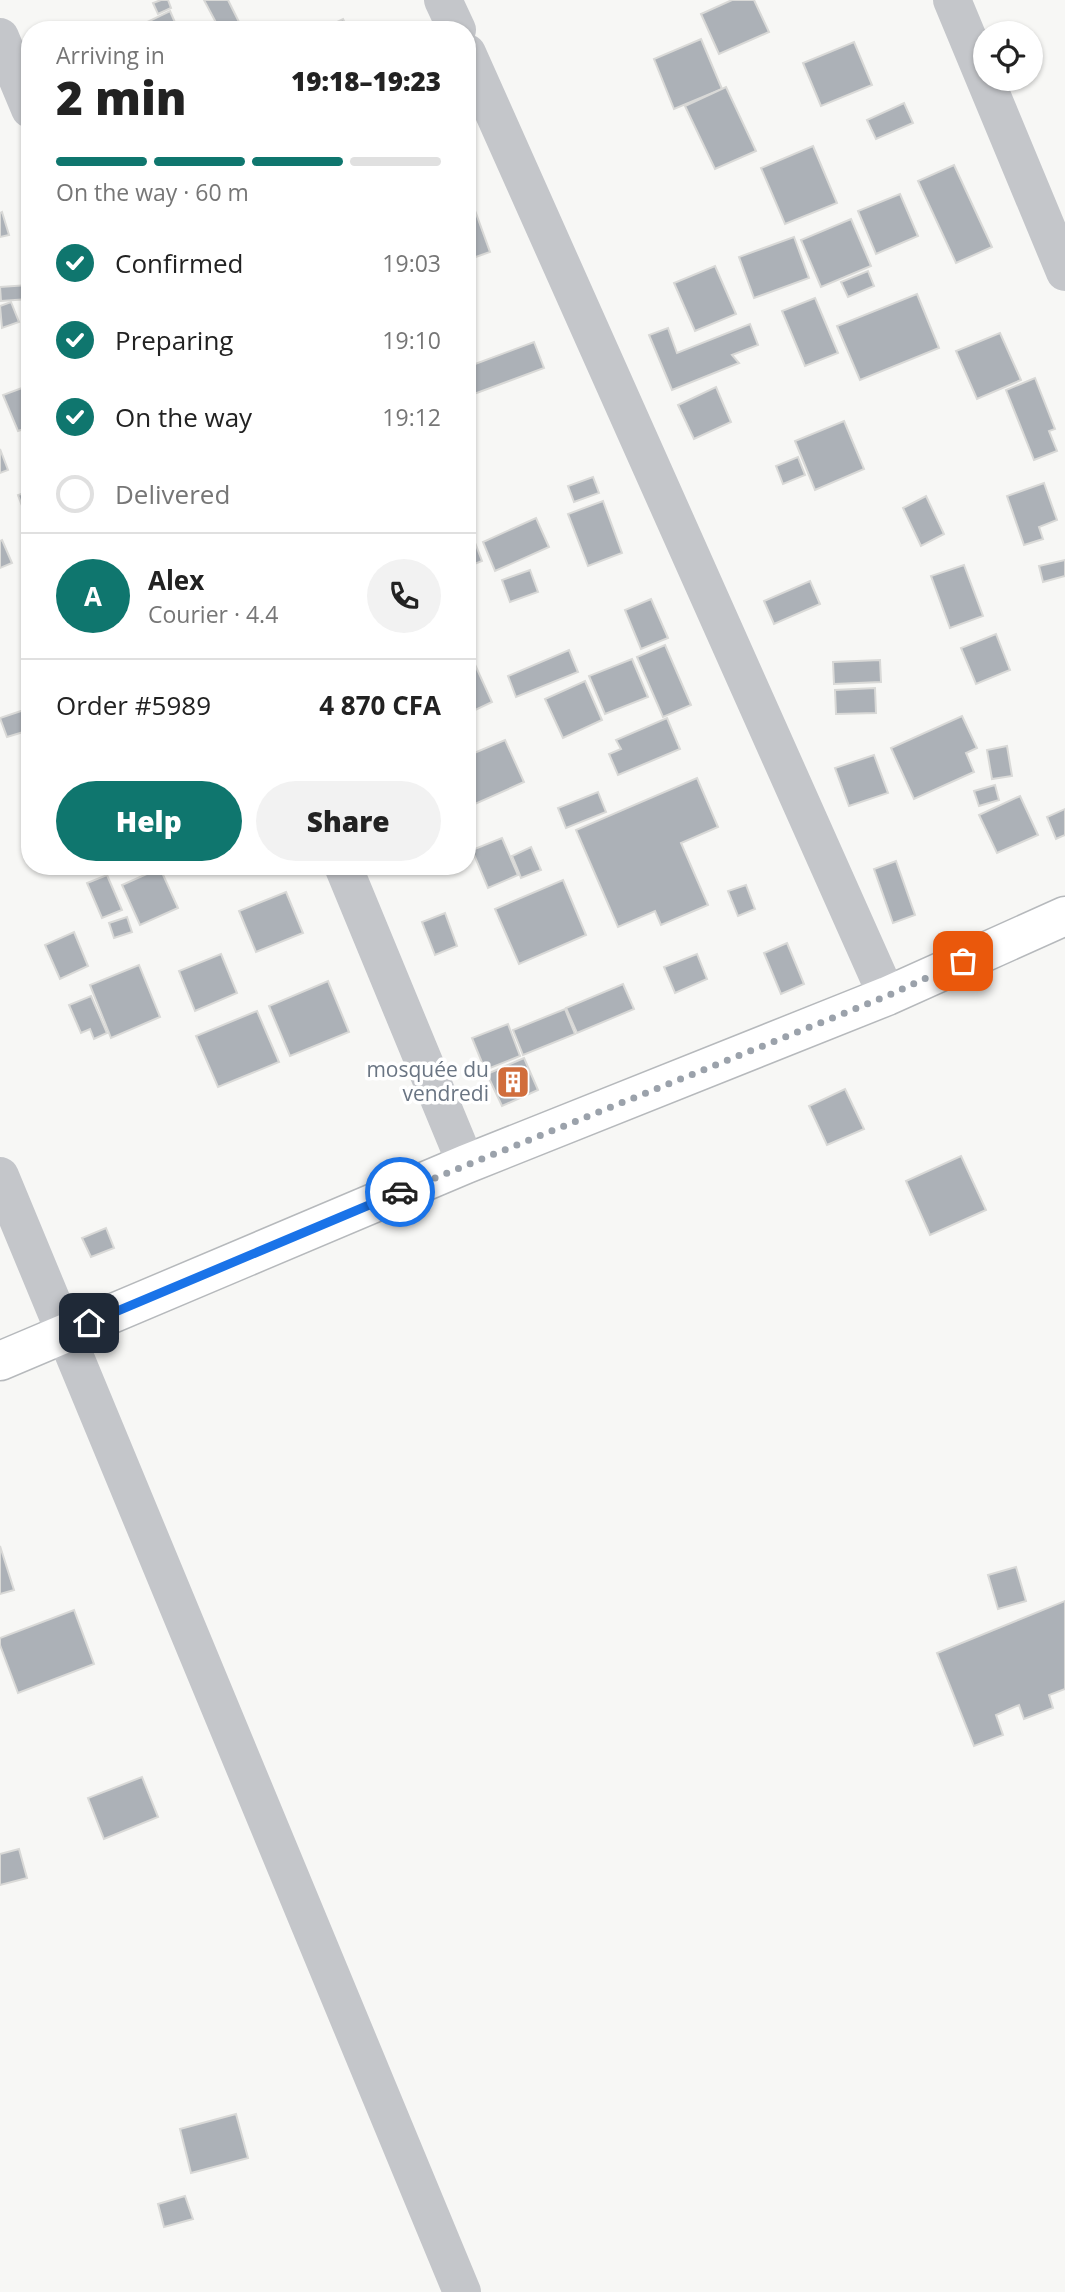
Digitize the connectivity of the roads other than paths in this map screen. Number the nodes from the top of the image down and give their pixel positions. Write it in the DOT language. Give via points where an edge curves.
graph roads {
  1 [pos="443,0"];
  2 [pos="952,0"];
  3 [pos="453,21"];
  4 [pos="0,37"];
  5 [pos="476,73"];
  6 [pos="21,87"];
  7 [pos="1065,272"];
  8 [pos="347,875"];
  9 [pos="1065,916"];
  10 [pos="887,996"];
  11 [pos="466,1164"];
  12 [pos="0,1175"];
  13 [pos="64,1333"];
  14 [pos="0,1362"];
  15 [pos="462,2292"];
  1 -- 3 [label="street"];
  2 -- 7 [label="street"];
  4 -- 6 [label="street"];
  5 -- 10 [label="street"];
  8 -- 11 [label="street"];
  9 -- 10 [label="highway"];
  10 -- 11 [label="highway"];
  11 -- 13 [label="highway"];
  12 -- 13 [label="street"];
  13 -- 14 [label="highway"];
  13 -- 15 [label="street"];
}
